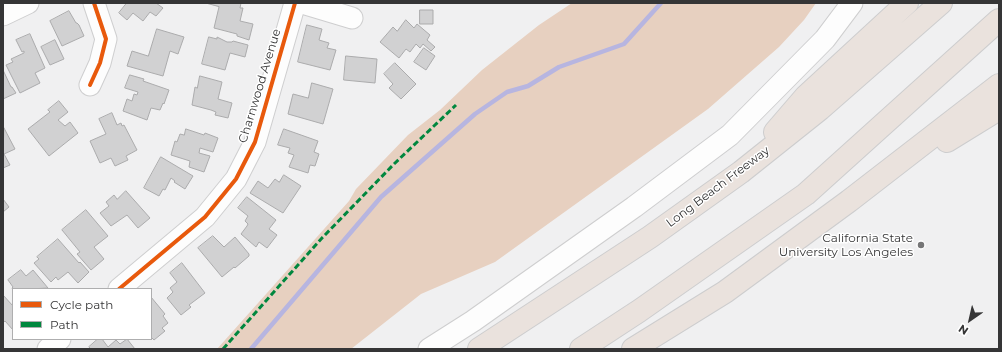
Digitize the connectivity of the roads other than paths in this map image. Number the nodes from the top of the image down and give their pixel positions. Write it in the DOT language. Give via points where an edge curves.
graph roads {
  1 [pos="28,3"];
  2 [pos="94,3"];
  3 [pos="295,3"];
  4 [pos="302,3"];
  5 [pos="852,3"];
  6 [pos="907,3"];
  7 [pos="941,3"];
  8 [pos="3,15"];
  9 [pos="352,18"];
  10 [pos="999,20"];
  11 [pos="999,38"];
  12 [pos="90,85"];
  13 [pos="999,85"];
  14 [pos="999,109"];
  15 [pos="741,172"];
  16 [pos="806,194"];
  17 [pos="849,201"];
  18 [pos="120,288"];
  19 [pos="59,340"];
  20 [pos="48,349"];
  21 [pos="429,349"];
  22 [pos="479,349"];
  23 [pos="581,349"];
  24 [pos="633,349"];
  1 -- 8 [label="street"];
  2 -- 12 [label="street" via="106,39 100,63"];
  3 -- 18 [label="street, Charnwood Avenue" via="255,142 236,179 205,217"];
  4 -- 9 [label="street"];
  5 -- 21 [label="street" via="825,39 730,135 634,208"];
  6 -- 15 [label="highway" via="806,96"];
  7 -- 15 [label="highway, Long Beach Freeway" via="820,109"];
  10 -- 16 [label="highway"];
  11 -- 16 [label="highway" via="874,147"];
  13 -- 17 [label="highway"];
  14 -- 17 [label="highway"];
  15 -- 22 [label="highway, Long Beach Freeway" via="650,237"];
  16 -- 23 [label="highway" via="640,311"];
  17 -- 24 [label="highway" via="725,292"];
  19 -- 20 [label="street"];
}
